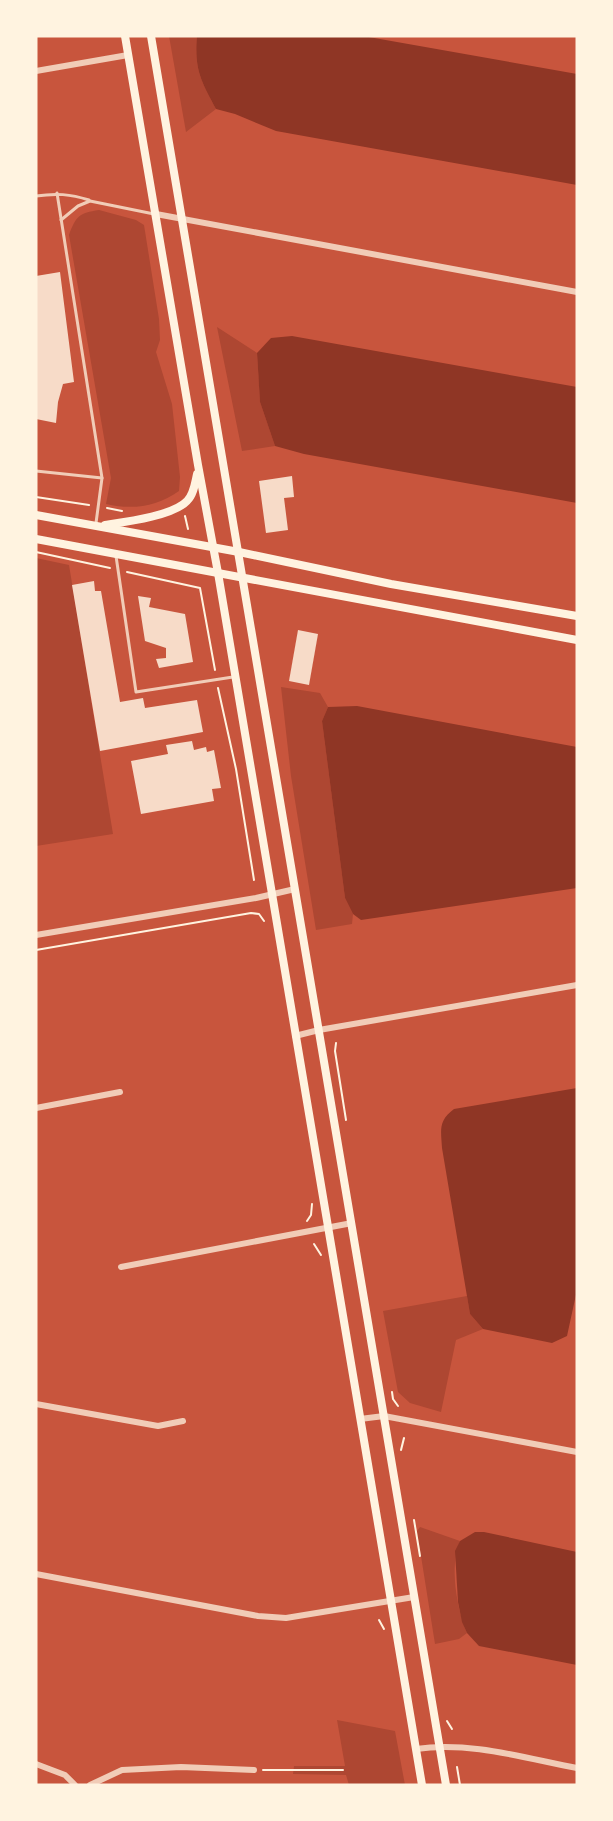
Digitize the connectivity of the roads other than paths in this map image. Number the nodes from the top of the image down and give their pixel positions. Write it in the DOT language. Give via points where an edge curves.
graph roads {
  1 [pos="125,36"];
  2 [pos="151,36"];
  3 [pos="128,55"];
  4 [pos="36,71"];
  5 [pos="57,193"];
  6 [pos="36,196"];
  7 [pos="90,201"];
  8 [pos="156,214"];
  9 [pos="181,219"];
  10 [pos="61,220"];
  11 [pos="577,292"];
  12 [pos="198,465"];
  13 [pos="36,471"];
  14 [pos="102,478"];
  15 [pos="36,515"];
  16 [pos="95,526"];
  17 [pos="36,539"];
  18 [pos="213,547"];
  19 [pos="239,552"];
  20 [pos="115,554"];
  21 [pos="218,573"];
  22 [pos="243,578"];
  23 [pos="577,615"];
  24 [pos="577,640"];
  25 [pos="235,677"];
  26 [pos="295,889"];
  27 [pos="271,895"];
  28 [pos="36,935"];
  29 [pos="577,985"];
  30 [pos="319,1030"];
  31 [pos="295,1036"];
  32 [pos="120,1092"];
  33 [pos="36,1108"];
  34 [pos="352,1223"];
  35 [pos="327,1228"];
  36 [pos="121,1267"];
  37 [pos="36,1404"];
  38 [pos="384,1416"];
  39 [pos="360,1419"];
  40 [pos="183,1422"];
  41 [pos="577,1452"];
  42 [pos="36,1574"];
  43 [pos="414,1597"];
  44 [pos="392,1601"];
  45 [pos="439,1746"];
  46 [pos="416,1749"];
  47 [pos="36,1764"];
  48 [pos="577,1768"];
  49 [pos="254,1770"];
  50 [pos="75,1785"];
  51 [pos="90,1785"];
  52 [pos="422,1785"];
  53 [pos="446,1785"];
  1 -- 3 [label="main road"];
  2 -- 9 [label="main road"];
  3 -- 4 [label="street"];
  3 -- 8 [label="main road"];
  5 -- 6 [label="lane"];
  5 -- 7 [label="lane"];
  5 -- 10 [label="lane"];
  7 -- 8 [label="lane"];
  7 -- 10 [label="lane"];
  8 -- 9 [label="street"];
  8 -- 12 [label="main road"];
  9 -- 11 [label="street"];
  9 -- 19 [label="main road"];
  10 -- 14 [label="lane"];
  12 -- 16 [label="main road" via="195,487 187,502 152,516"];
  12 -- 18 [label="main road"];
  13 -- 14 [label="lane"];
  14 -- 16 [label="lane"];
  15 -- 16 [label="main road"];
  16 -- 18 [label="main road"];
  17 -- 20 [label="main road"];
  18 -- 19 [label="main road"];
  18 -- 21 [label="main road"];
  19 -- 22 [label="main road"];
  19 -- 23 [label="main road" via="391,584"];
  20 -- 21 [label="main road"];
  20 -- 25 [label="lane" via="136,692"];
  21 -- 22 [label="main road"];
  21 -- 25 [label="main road"];
  22 -- 24 [label="main road"];
  22 -- 26 [label="main road"];
  25 -- 27 [label="main road"];
  26 -- 27 [label="street"];
  26 -- 30 [label="main road"];
  27 -- 28 [label="street"];
  27 -- 31 [label="main road"];
  29 -- 30 [label="street"];
  30 -- 31 [label="street"];
  30 -- 34 [label="main road"];
  31 -- 35 [label="main road"];
  32 -- 33 [label="street"];
  34 -- 35 [label="street"];
  34 -- 38 [label="main road"];
  35 -- 36 [label="street"];
  35 -- 39 [label="main road"];
  37 -- 40 [label="street" via="158,1426"];
  38 -- 39 [label="street"];
  38 -- 41 [label="street"];
  38 -- 43 [label="main road"];
  39 -- 44 [label="main road"];
  42 -- 44 [label="street" via="258,1616 286,1618"];
  43 -- 44 [label="street"];
  43 -- 45 [label="main road"];
  44 -- 46 [label="main road"];
  45 -- 46 [label="street"];
  45 -- 48 [label="street" via="466,1747"];
  45 -- 53 [label="main road"];
  46 -- 52 [label="main road"];
  47 -- 50 [label="street" via="65,1775"];
  49 -- 51 [label="street" via="122,1770"];
}
